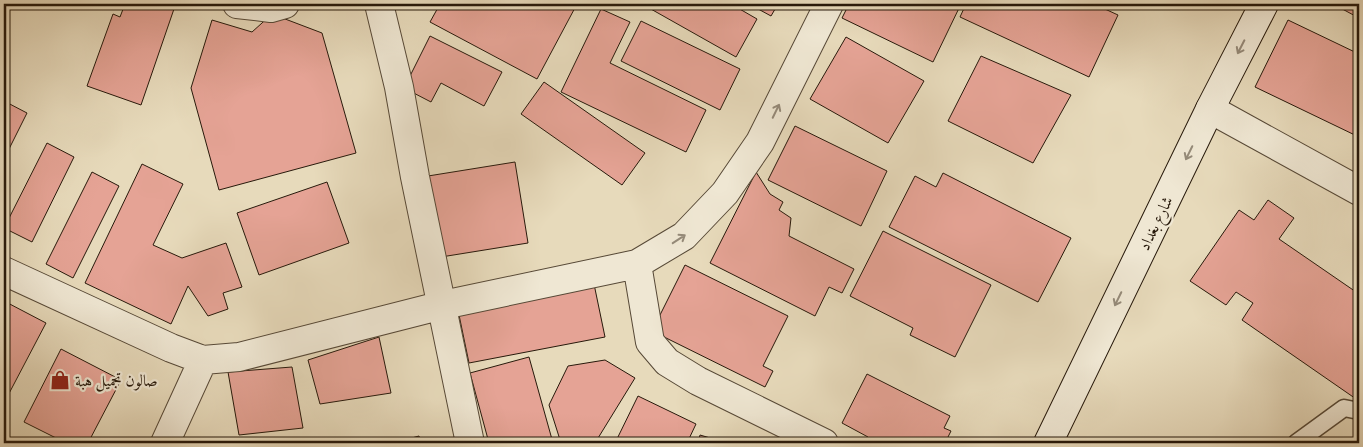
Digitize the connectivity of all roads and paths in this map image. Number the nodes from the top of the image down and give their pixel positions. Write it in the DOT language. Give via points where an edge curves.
graph roads {
  1 [pos="237,4"];
  2 [pos="285,4"];
  3 [pos="379,4"];
  4 [pos="829,4"];
  5 [pos="1264,4"];
  6 [pos="1210,109"];
  7 [pos="1359,191"];
  8 [pos="637,264"];
  9 [pos="4,271"];
  10 [pos="443,305"];
  11 [pos="204,360"];
  12 [pos="1359,411"];
  13 [pos="165,443"];
  14 [pos="470,443"];
  15 [pos="824,443"];
  16 [pos="1048,443"];
  17 [pos="1296,443"];
  1 -- 2 [label="street" via="271,8"];
  3 -- 10 [label="street"];
  8 -- 4 [label="street, one-way" via="684,236 725,193 760,142"];
  5 -- 6 [label="street, شارع بغداد, one-way"];
  6 -- 7 [label="street"];
  6 -- 16 [label="street, شارع بغداد, one-way"];
  8 -- 10 [label="street"];
  8 -- 15 [label="street" via="650,342 667,362 698,381"];
  9 -- 11 [label="street"];
  10 -- 11 [label="street" via="239,357"];
  10 -- 14 [label="street"];
  11 -- 13 [label="street"];
  12 -- 17 [label="lane" via="1344,408"];
}
